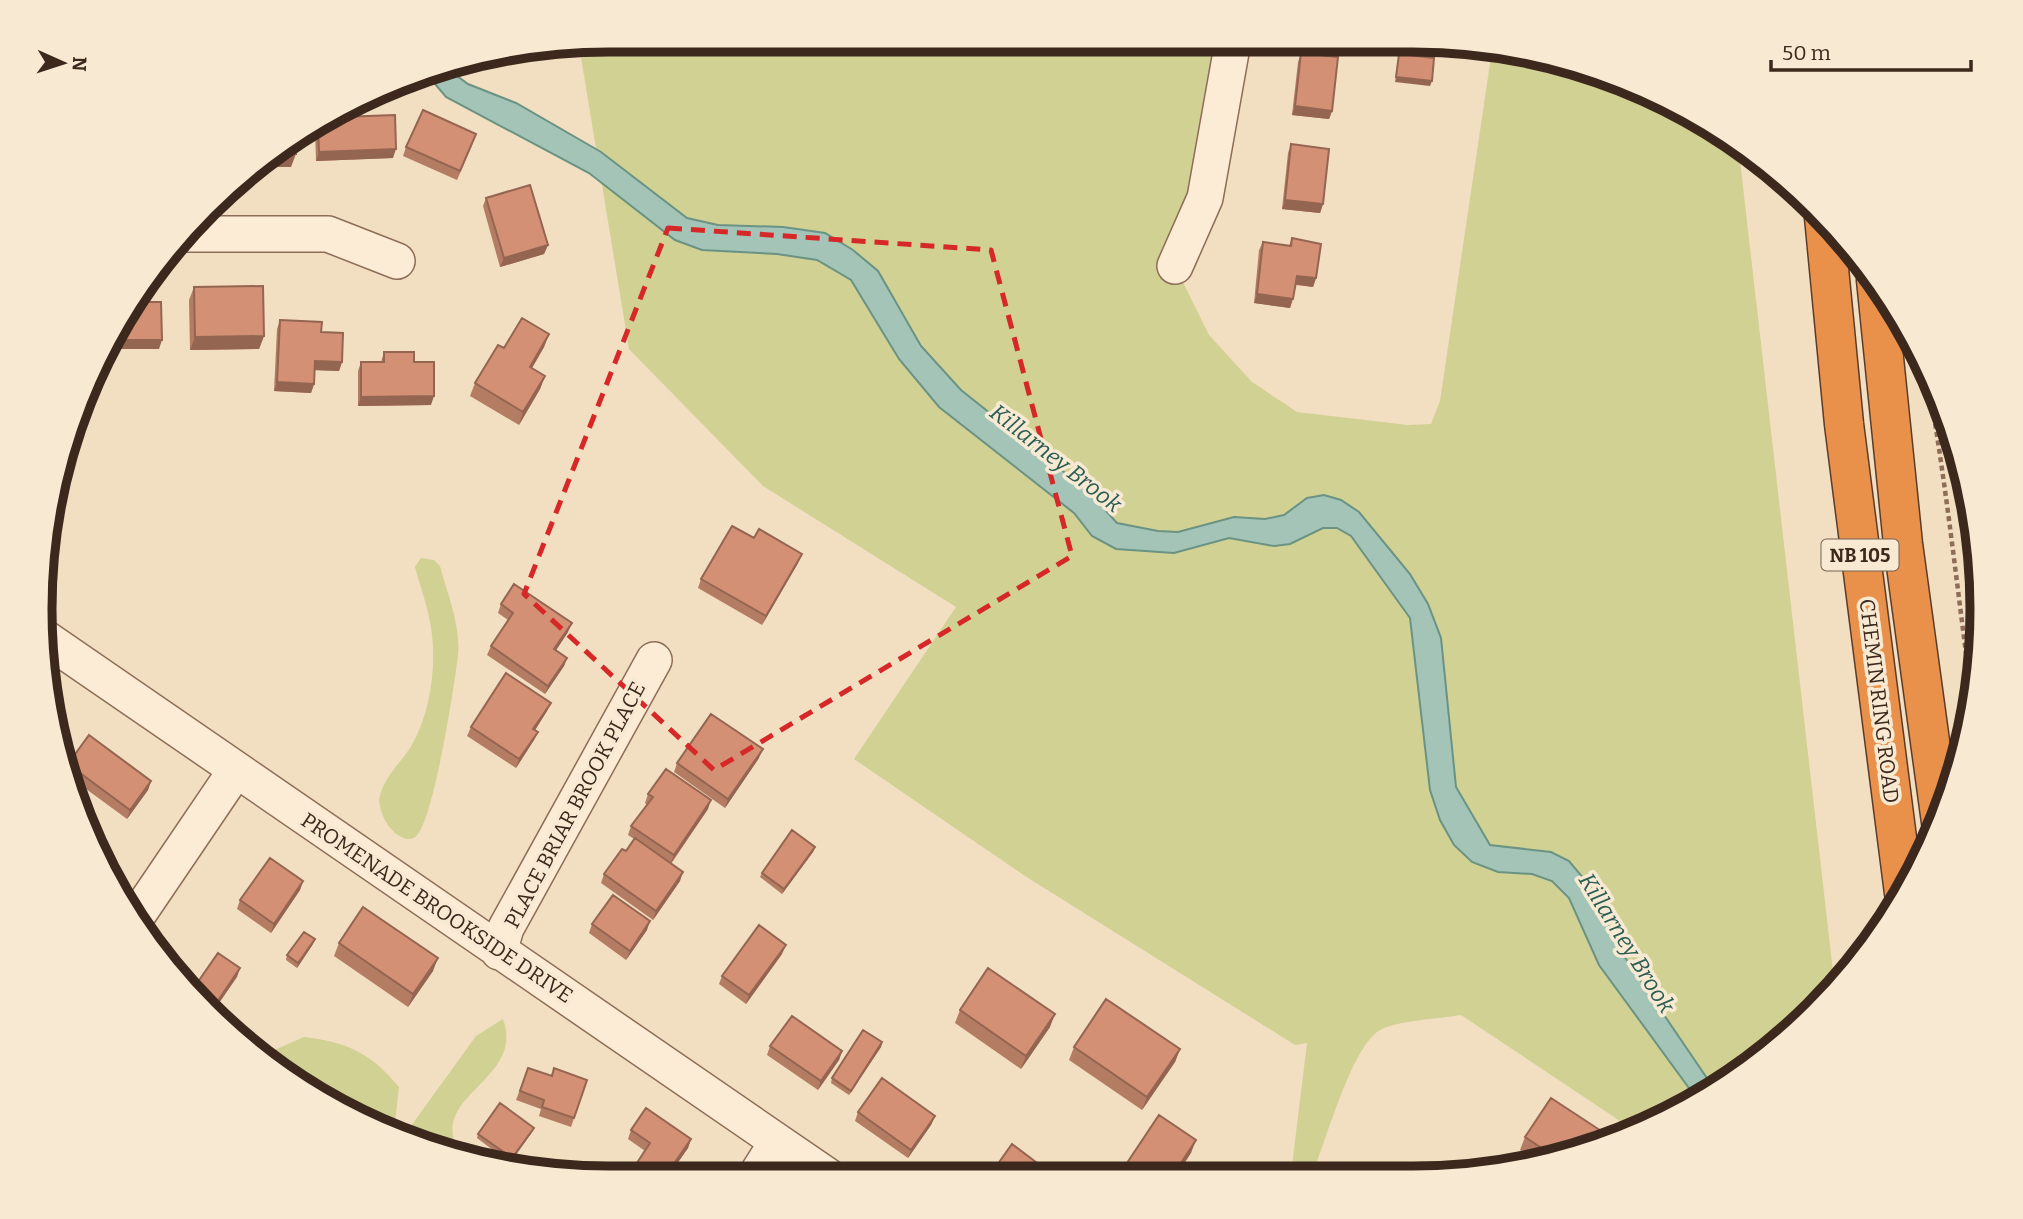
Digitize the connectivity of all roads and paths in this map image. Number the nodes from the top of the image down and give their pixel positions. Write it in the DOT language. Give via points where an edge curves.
graph roads {
  1 [pos="1231,52"];
  2 [pos="199,234"];
  3 [pos="1826,236"];
  4 [pos="397,261"];
  5 [pos="1175,266"];
  6 [pos="1878,302"];
  7 [pos="1934,411"];
  8 [pos="54,644"];
  9 [pos="654,660"];
  10 [pos="1967,665"];
  11 [pos="236,771"];
  12 [pos="1938,798"];
  13 [pos="1902,877"];
  14 [pos="140,910"];
  15 [pos="499,952"];
  16 [pos="777,1142"];
  17 [pos="762,1166"];
  18 [pos="812,1166"];
  1 -- 5 [label="street" via="1205,198"];
  2 -- 4 [label="street" via="328,234"];
  3 -- 13 [label="highway, CHEMIN RING ROAD / NB 105" via="1844,424"];
  6 -- 12 [label="highway, CHEMIN RING ROAD / NB 105" via="1902,530"];
  7 -- 10 [label="path"];
  8 -- 11 [label="street, PROMENADE BROOKSIDE DRIVE"];
  9 -- 15 [label="street, PLACE BRIAR BROOK PLACE" via="506,928"];
  11 -- 14 [label="street"];
  11 -- 15 [label="street, PROMENADE BROOKSIDE DRIVE"];
  15 -- 16 [label="street, PROMENADE BROOKSIDE DRIVE"];
  16 -- 17 [label="street"];
  16 -- 18 [label="street, PROMENADE BROOKSIDE DRIVE"];
}
